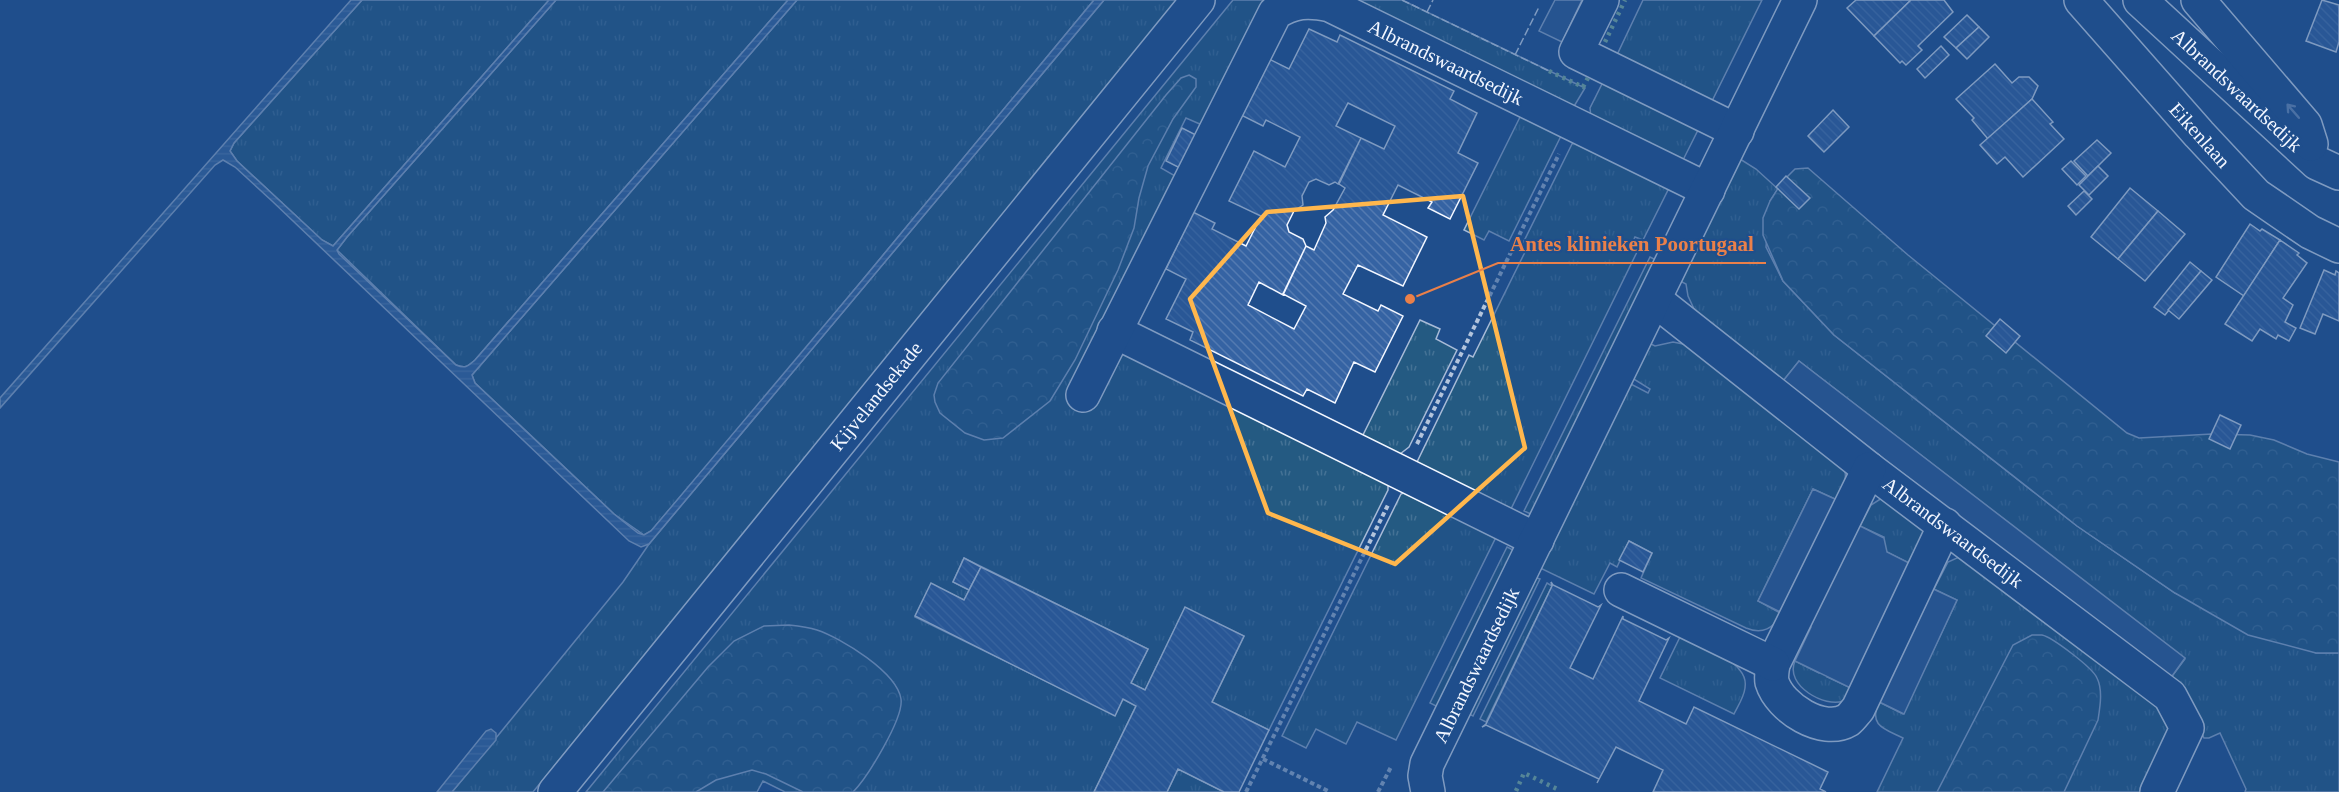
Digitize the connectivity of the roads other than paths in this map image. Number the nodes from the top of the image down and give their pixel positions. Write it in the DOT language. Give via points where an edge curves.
graph roads {
  1 [pos="1198,0"];
  2 [pos="1602,0"];
  3 [pos="1800,0"];
  4 [pos="2081,0"];
  5 [pos="2140,0"];
  6 [pos="2198,0"];
  7 [pos="1737,131"];
  8 [pos="2328,168"];
  9 [pos="1708,190"];
  10 [pos="2339,246"];
  11 [pos="1655,300"];
  12 [pos="1114,331"];
  13 [pos="1083,395"];
  14 [pos="1869,469"];
  15 [pos="1945,525"];
  16 [pos="1537,540"];
  17 [pos="1621,590"];
  18 [pos="1773,664"];
  19 [pos="555,792"];
  20 [pos="1428,792"];
  21 [pos="2157,792"];
  1 -- 19 [label="street, Kijvelandsekade"];
  2 -- 7 [label="street" via="1576,52"];
  3 -- 7 [label="street, Albrandswaardsedijk"];
  4 -- 10 [label="street, Eikenlaan" via="2256,195 2310,232"];
  5 -- 8 [label="street, Albrandswaardsedijk"];
  8 -- 6 [label="street, one-way" via="2305,125"];
  7 -- 9 [label="street, Albrandswaardsedijk"];
  9 -- 11 [label="street, Albrandswaardsedijk"];
  9 -- 12 [label="street, Albrandswaardsedijk" via="1330,4 1301,1 1275,13"];
  11 -- 14 [label="street, Albrandswaardsedijk"];
  11 -- 16 [label="street, Albrandswaardsedijk"];
  12 -- 13 [label="street, Albrandswaardsedijk"];
  12 -- 16 [label="street"];
  14 -- 15 [label="street, Albrandswaardsedijk"];
  14 -- 18 [label="street"];
  15 -- 18 [label="street" via="1858,709 1848,719 1820,722 1789,707 1771,680"];
  15 -- 21 [label="street, Albrandswaardsedijk" via="2170,696 2187,728"];
  16 -- 20 [label="street, Albrandswaardsedijk" via="1427,764"];
  17 -- 18 [label="street"];
}
